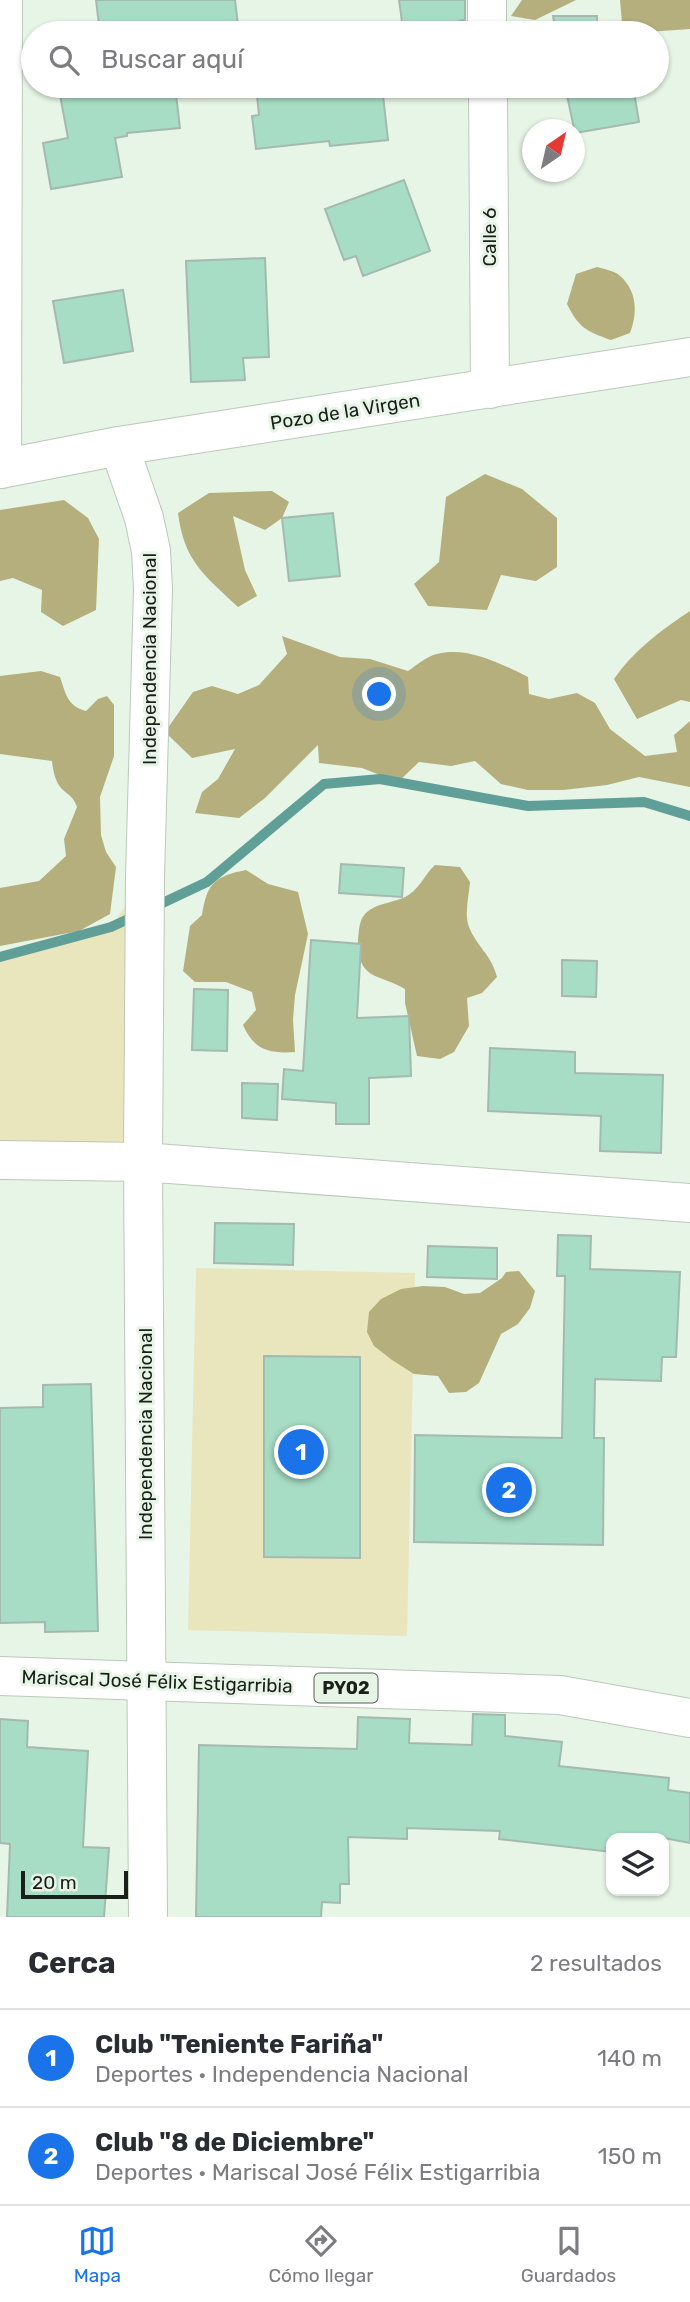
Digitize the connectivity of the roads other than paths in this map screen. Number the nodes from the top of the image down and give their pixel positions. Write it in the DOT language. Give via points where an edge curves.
graph roads {
  1 [pos="3,0"];
  2 [pos="487,0"];
  3 [pos="487,21"];
  4 [pos="488,98"];
  5 [pos="690,357"];
  6 [pos="490,389"];
  7 [pos="119,446"];
  8 [pos="1,469"];
  9 [pos="0,1160"];
  10 [pos="143,1162"];
  11 [pos="690,1203"];
  12 [pos="0,1676"];
  13 [pos="146,1681"];
  14 [pos="560,1695"];
  15 [pos="690,1699"];
  16 [pos="690,1718"];
  17 [pos="148,1917"];
  1 -- 8 [label="street"];
  2 -- 3 [label="street"];
  4 -- 6 [label="street, Calle 6"];
  5 -- 6 [label="street, Pozo de la Virgen"];
  6 -- 7 [label="street, Pozo de la Virgen"];
  7 -- 8 [label="street, Pozo de la Virgen"];
  7 -- 10 [label="street, Independencia Nacional" via="144,518 153,589"];
  9 -- 10 [label="street"];
  10 -- 11 [label="street"];
  10 -- 13 [label="street, Independencia Nacional"];
  12 -- 13 [label="street, Mariscal José Félix Estigarribia / PY02"];
  13 -- 14 [label="street, Mariscal José Félix Estigarribia / PY02"];
  13 -- 17 [label="street, Independencia Nacional"];
  14 -- 15 [label="street"];
  14 -- 16 [label="street, Mariscal José Félix Estigarribia / PY02"];
}
